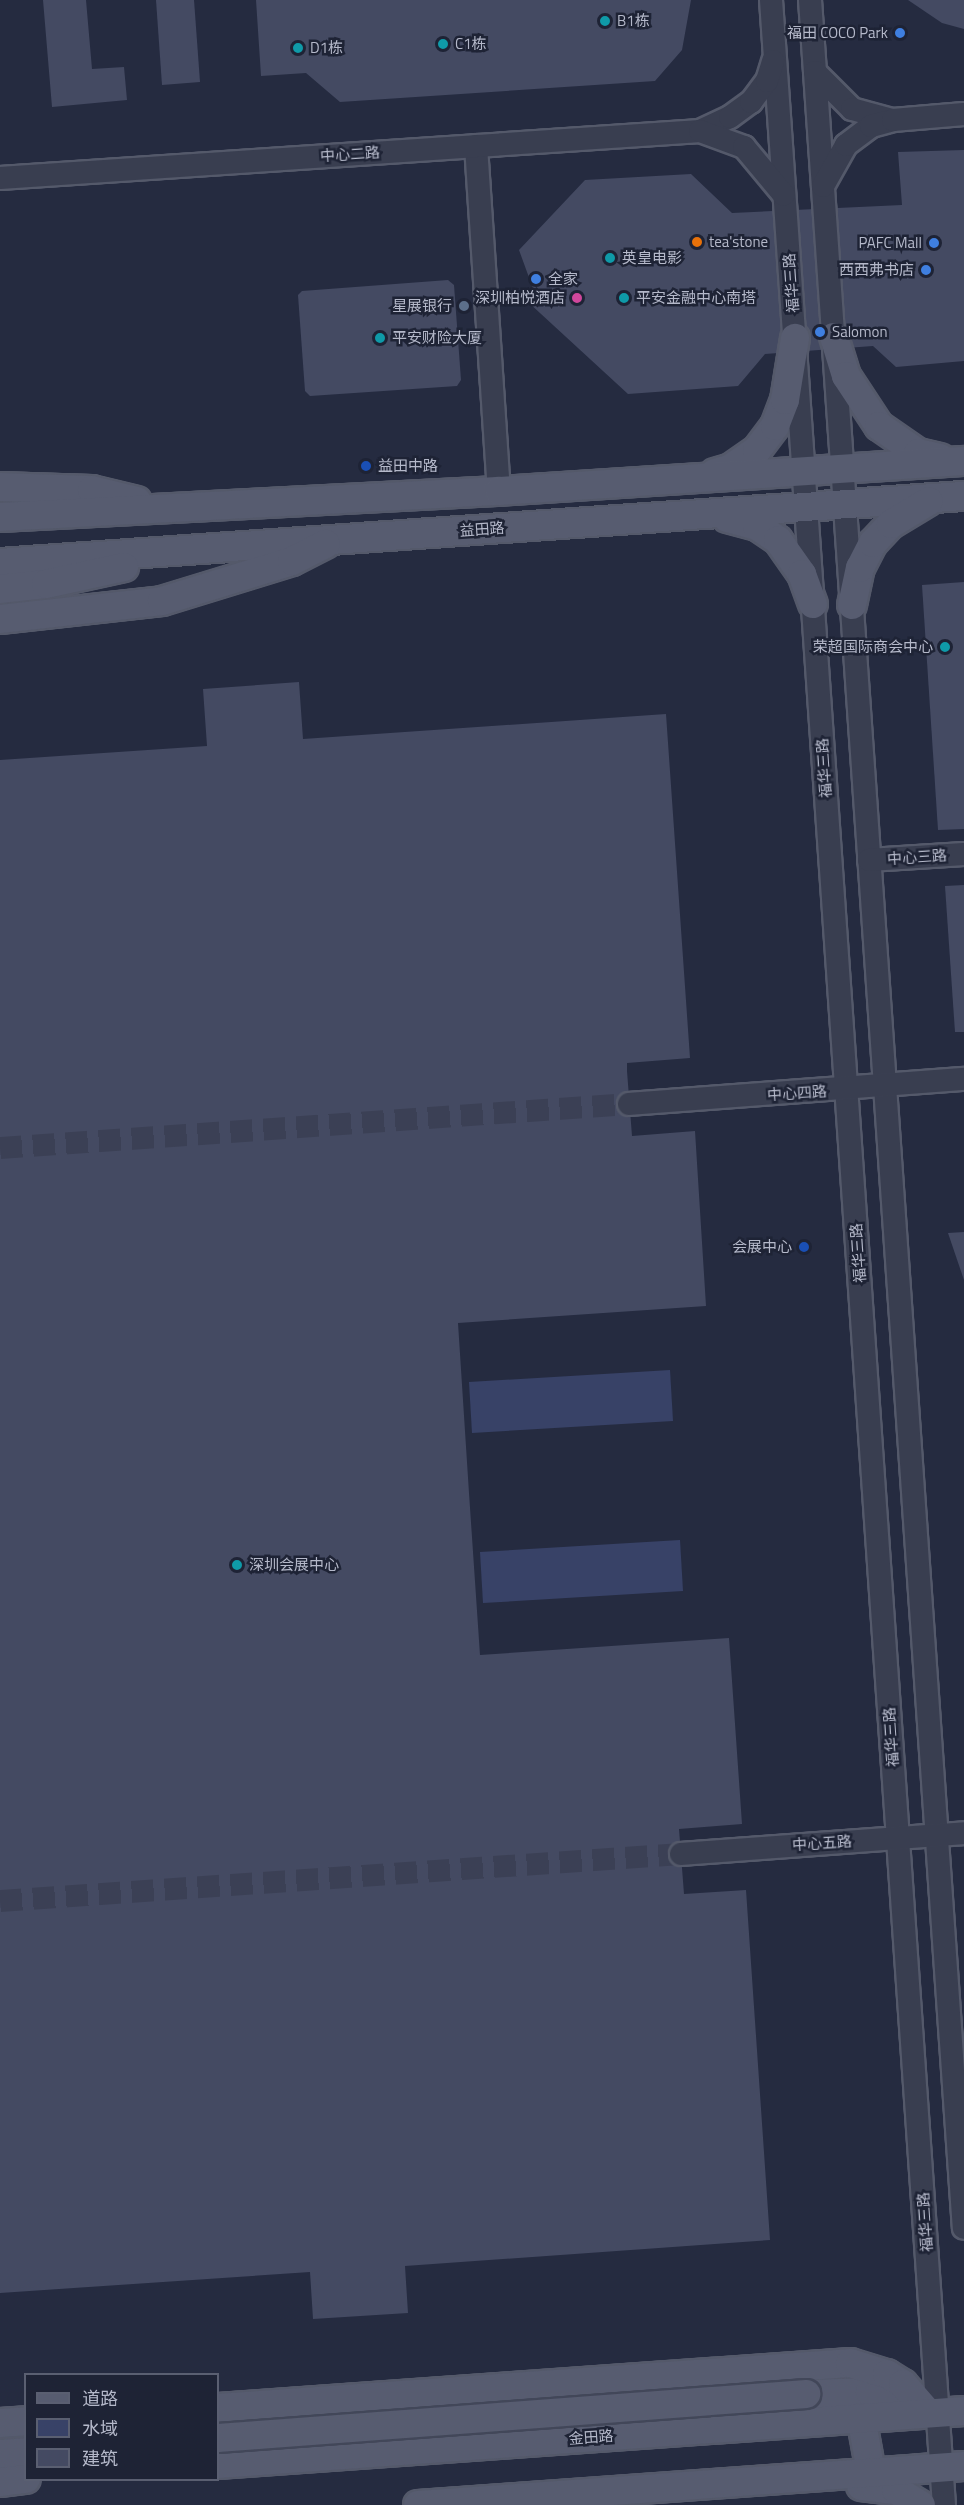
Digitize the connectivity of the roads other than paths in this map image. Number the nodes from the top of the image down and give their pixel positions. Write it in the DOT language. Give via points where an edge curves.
graph roads {
  1 [pos="771,0"];
  2 [pos="810,0"];
  3 [pos="775,52"];
  4 [pos="815,72"];
  5 [pos="964,114"];
  6 [pos="894,120"];
  7 [pos="700,131"];
  8 [pos="476,146"];
  9 [pos="0,178"];
  10 [pos="823,186"];
  11 [pos="785,197"];
  12 [pos="834,337"];
  13 [pos="795,338"];
  14 [pos="959,461"];
  15 [pos="843,469"];
  16 [pos="804,472"];
  17 [pos="696,479"];
  18 [pos="0,487"];
  19 [pos="499,491"];
  20 [pos="964,496"];
  21 [pos="933,498"];
  22 [pos="845,504"];
  23 [pos="806,507"];
  24 [pos="156,508"];
  25 [pos="695,515"];
  26 [pos="0,518"];
  27 [pos="335,538"];
  28 [pos="0,562"];
  29 [pos="48,572"];
  30 [pos="0,589"];
  31 [pos="813,604"];
  32 [pos="852,604"];
  33 [pos="0,619"];
  34 [pos="964,854"];
  35 [pos="869,860"];
  36 [pos="964,1079"];
  37 [pos="885,1085"];
  38 [pos="847,1089"];
  39 [pos="630,1104"];
  40 [pos="964,1833"];
  41 [pos="937,1835"];
  42 [pos="898,1837"];
  43 [pos="681,1854"];
  44 [pos="958,2052"];
  45 [pos="964,2228"];
  46 [pos="353,2398"];
  47 [pos="219,2408"];
  48 [pos="944,2412"];
  49 [pos="861,2417"];
  50 [pos="219,2419"];
  51 [pos="24,2421"];
  52 [pos="0,2423"];
  53 [pos="219,2438"];
  54 [pos="24,2452"];
  55 [pos="0,2454"];
  56 [pos="293,2459"];
  57 [pos="219,2464"];
  58 [pos="953,2466"];
  59 [pos="871,2472"];
  60 [pos="24,2479"];
  61 [pos="772,2480"];
  62 [pos="0,2482"];
  63 [pos="418,2505"];
  64 [pos="921,2505"];
  65 [pos="944,2505"];
  1 -- 3 [label="street, 福华三路"];
  2 -- 4 [label="street"];
  3 -- 7 [label="street, 中心二路" via="767,81 751,102"];
  3 -- 11 [label="street, 福华三路"];
  4 -- 6 [label="street" via="852,109"];
  4 -- 10 [label="street"];
  5 -- 6 [label="street"];
  6 -- 10 [label="street" via="872,126 854,137"];
  7 -- 8 [label="street, 中心二路"];
  7 -- 11 [label="street, 中心二路" via="744,147"];
  8 -- 9 [label="street, 中心二路"];
  8 -- 19 [label="street"];
  10 -- 12 [label="street"];
  11 -- 13 [label="street, 福华三路"];
  12 -- 14 [label="main road" via="846,376 879,426 918,453"];
  12 -- 15 [label="street"];
  13 -- 16 [label="street, 福华三路"];
  13 -- 17 [label="main road" via="785,400 775,426 757,450 731,468"];
  14 -- 15 [label="main road"];
  15 -- 16 [label="main road"];
  15 -- 22 [label="street"];
  16 -- 17 [label="main road"];
  16 -- 23 [label="street, 福华三路"];
  17 -- 19 [label="main road"];
  18 -- 24 [label="main road" via="92,490"];
  19 -- 24 [label="main road"];
  20 -- 21 [label="main road, 益田路"];
  21 -- 22 [label="main road, 益田路"];
  21 -- 32 [label="main road" via="900,517 873,543 860,568"];
  22 -- 23 [label="main road, 益田路"];
  22 -- 32 [label="street"];
  23 -- 25 [label="main road, 益田路"];
  23 -- 31 [label="street, 福华三路"];
  24 -- 26 [label="main road"];
  25 -- 27 [label="main road, 益田路"];
  25 -- 31 [label="main road" via="757,526 778,540 802,574"];
  27 -- 29 [label="main road, 益田路" via="174,550"];
  27 -- 33 [label="main road" via="292,561 162,601"];
  28 -- 29 [label="main road, 益田路"];
  29 -- 30 [label="main road"];
  31 -- 38 [label="street, 福华三路"];
  32 -- 35 [label="street"];
  34 -- 35 [label="street, 中心三路"];
  35 -- 37 [label="street"];
  36 -- 37 [label="street, 中心四路"];
  37 -- 38 [label="street, 中心四路"];
  37 -- 41 [label="street"];
  38 -- 39 [label="street, 中心四路"];
  38 -- 42 [label="street, 福华三路"];
  40 -- 41 [label="street, 中心五路"];
  41 -- 42 [label="street, 中心五路"];
  41 -- 44 [label="street"];
  42 -- 43 [label="street, 中心五路"];
  42 -- 48 [label="street, 福华三路"];
  44 -- 45 [label="street"];
  46 -- 47 [label="main road"];
  46 -- 48 [label="main road" via="850,2362 895,2379"];
  46 -- 56 [label="main road" via="308,2449"];
  48 -- 49 [label="main road, 金田路"];
  48 -- 53 [label="main road, bridge" via="870,2392 806,2394"];
  48 -- 58 [label="street, 福华三路"];
  49 -- 56 [label="main road, 金田路"];
  49 -- 59 [label="main road"];
  50 -- 56 [label="main road" via="272,2451"];
  51 -- 52 [label="main road"];
  54 -- 55 [label="main road"];
  56 -- 57 [label="main road, 金田路"];
  58 -- 59 [label="main road"];
  58 -- 65 [label="street, 福华三路"];
  59 -- 61 [label="main road"];
  60 -- 62 [label="main road"];
  61 -- 63 [label="main road"];
  61 -- 64 [label="main road" via="887,2487 905,2493"];
}
